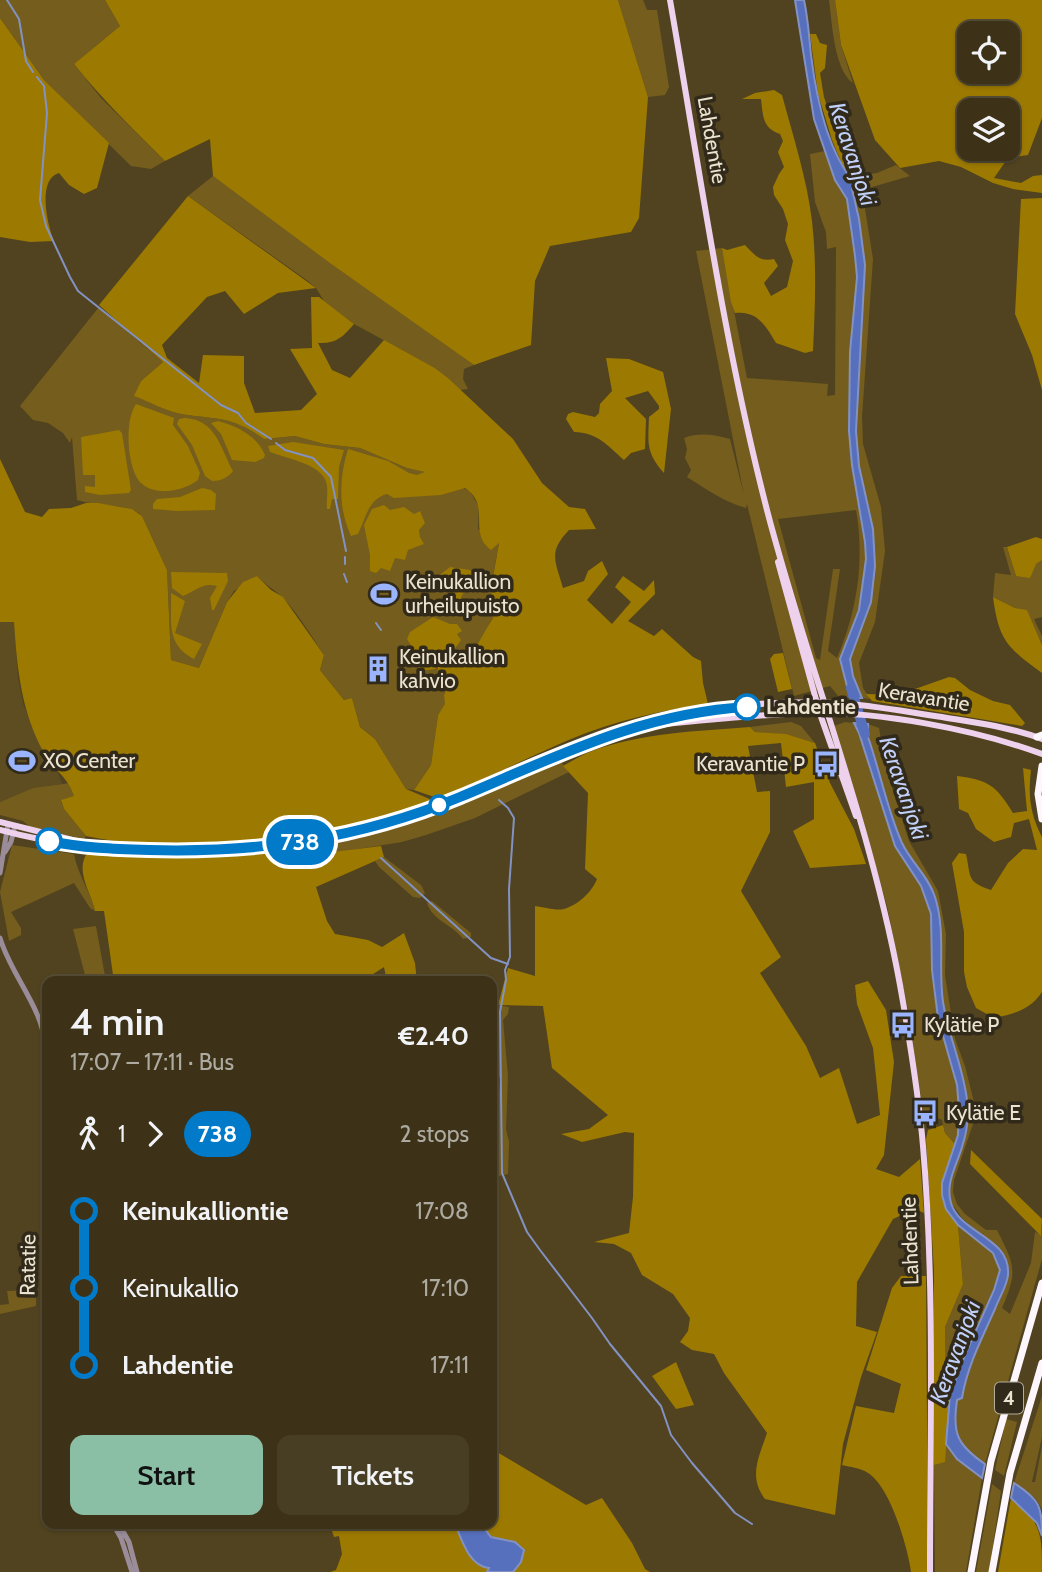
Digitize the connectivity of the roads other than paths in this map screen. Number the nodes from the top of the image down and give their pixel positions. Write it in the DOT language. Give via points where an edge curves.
graph roads {
  1 [pos="670,0"];
  2 [pos="773,533"];
  3 [pos="817,703"];
  4 [pos="826,703"];
  5 [pos="820,713"];
  6 [pos="829,714"];
  7 [pos="633,727"];
  8 [pos="1040,737"];
  9 [pos="1042,754"];
  10 [pos="1042,766"];
  11 [pos="1042,819"];
  12 [pos="0,822"];
  13 [pos="8,829"];
  14 [pos="863,832"];
  15 [pos="0,873"];
  16 [pos="0,939"];
  17 [pos="42,1033"];
  18 [pos="1042,1283"];
  19 [pos="1042,1363"];
  20 [pos="116,1529"];
  21 [pos="121,1529"];
  22 [pos="134,1572"];
  23 [pos="930,1572"];
  24 [pos="971,1572"];
  25 [pos="992,1572"];
  1 -- 2 [label="main road, Lahdentie" via="718,283"];
  2 -- 3 [label="main road, Lahdentie"];
  2 -- 4 [label="main road, Lahdentie"];
  3 -- 4 [label="main road, Keravantie"];
  3 -- 5 [label="main road, Lahdentie"];
  3 -- 7 [label="main road, Keravantie" via="696,712"];
  4 -- 6 [label="main road, Lahdentie"];
  4 -- 8 [label="main road, Keravantie" via="983,724"];
  5 -- 6 [label="main road, Keravantie"];
  5 -- 7 [label="main road, Keravantie"];
  5 -- 14 [label="main road, Lahdentie"];
  6 -- 9 [label="main road, Keravantie" via="977,734"];
  6 -- 14 [label="main road, Lahdentie"];
  7 -- 13 [label="main road, Keravantie" via="413,814 330,837 231,850 101,847"];
  10 -- 11 [label="highway" via="1038,786"];
  12 -- 13 [label="main road, Keravantie"];
  13 -- 15 [label="street"];
  14 -- 23 [label="main road, Lahdentie" via="903,999 923,1142 930,1290"];
  16 -- 17 [label="street"];
  18 -- 24 [label="highway, 4" via="992,1461"];
  19 -- 25 [label="highway, 4" via="1010,1473"];
  20 -- 22 [label="street"];
  21 -- 22 [label="street" via="131,1549"];
}
